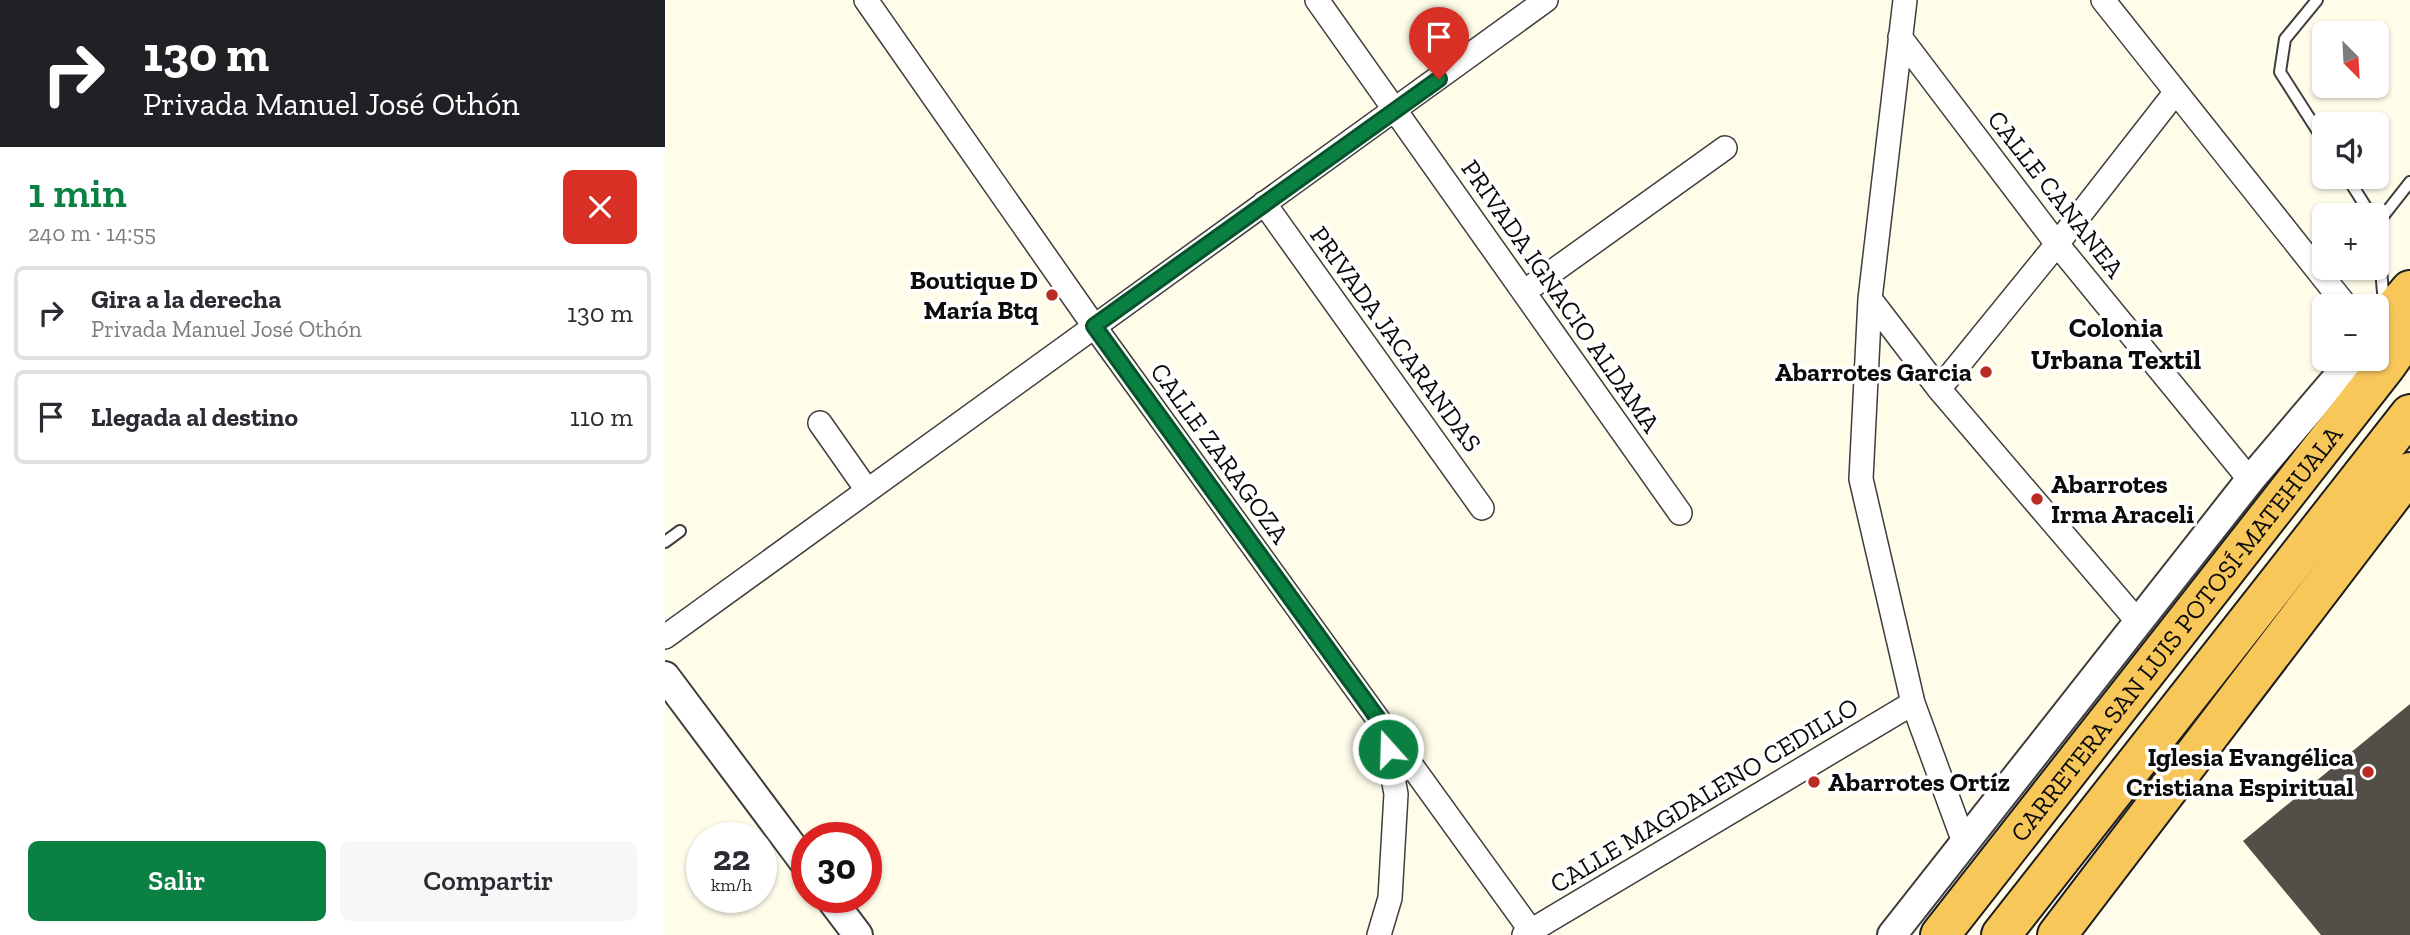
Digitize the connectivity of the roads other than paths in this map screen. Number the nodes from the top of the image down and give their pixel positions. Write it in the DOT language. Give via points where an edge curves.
graph roads {
  1 [pos="866,0"];
  2 [pos="1317,0"];
  3 [pos="1546,0"];
  4 [pos="1905,0"];
  5 [pos="2103,0"];
  6 [pos="2317,0"];
  7 [pos="1900,37"];
  8 [pos="2175,93"];
  9 [pos="1396,110"];
  10 [pos="2312,122"];
  11 [pos="1725,148"];
  12 [pos="2410,182"];
  13 [pos="1264,203"];
  14 [pos="2389,209"];
  15 [pos="2057,244"];
  16 [pos="2388,280"];
  17 [pos="1524,292"];
  18 [pos="2336,294"];
  19 [pos="1870,299"];
  20 [pos="2395,317"];
  21 [pos="1094,326"];
  22 [pos="2343,371"];
  23 [pos="1939,389"];
  24 [pos="2410,414"];
  25 [pos="820,423"];
  26 [pos="2410,472"];
  27 [pos="2250,480"];
  28 [pos="867,490"];
  29 [pos="1482,508"];
  30 [pos="1680,513"];
  31 [pos="680,531"];
  32 [pos="665,542"];
  33 [pos="2139,622"];
  34 [pos="665,637"];
  35 [pos="665,676"];
  36 [pos="1913,703"];
  37 [pos="1384,727"];
  38 [pos="791,845"];
  39 [pos="1965,845"];
  40 [pos="841,913"];
  41 [pos="1530,934"];
  42 [pos="858,935"];
  43 [pos="1379,935"];
  44 [pos="1892,935"];
  45 [pos="1940,935"];
  46 [pos="2001,935"];
  47 [pos="2057,935"];
  1 -- 21 [label="street, CALLE ZARAGOZA"];
  2 -- 9 [label="street, PRIVADA IGNACIO ALDAMA"];
  3 -- 9 [label="street"];
  4 -- 7 [label="street"];
  5 -- 8 [label="street"];
  6 -- 10 [label="lane" via="2285,39 2280,72"];
  7 -- 15 [label="street, CALLE CANANEA"];
  7 -- 19 [label="street"];
  8 -- 15 [label="street"];
  8 -- 18 [label="street"];
  9 -- 13 [label="street"];
  9 -- 17 [label="street, PRIVADA IGNACIO ALDAMA"];
  11 -- 17 [label="street"];
  12 -- 14 [label="lane"];
  13 -- 21 [label="street"];
  13 -- 29 [label="street, PRIVADA JACARANDAS"];
  15 -- 23 [label="street"];
  15 -- 27 [label="street, CALLE CANANEA"];
  16 -- 20 [label="lane"];
  17 -- 30 [label="street, PRIVADA IGNACIO ALDAMA"];
  19 -- 23 [label="street"];
  19 -- 36 [label="street" via="1861,479"];
  20 -- 45 [label="highway, CARRETERA SAN LUIS POTOSÍ-MATEHUALA" via="2386,366"];
  21 -- 28 [label="street"];
  21 -- 37 [label="street, CALLE ZARAGOZA"];
  22 -- 27 [label="street"];
  23 -- 33 [label="street"];
  24 -- 46 [label="highway"];
  25 -- 28 [label="street"];
  26 -- 47 [label="highway"];
  27 -- 33 [label="street"];
  28 -- 34 [label="street"];
  31 -- 32 [label="lane"];
  33 -- 39 [label="street"];
  35 -- 38 [label="street"];
  36 -- 39 [label="street"];
  36 -- 41 [label="street, CALLE MAGDALENO CEDILLO"];
  37 -- 41 [label="street, CALLE ZARAGOZA"];
  37 -- 43 [label="street" via="1396,794 1390,898"];
  39 -- 44 [label="street"];
  40 -- 42 [label="street"];
}
